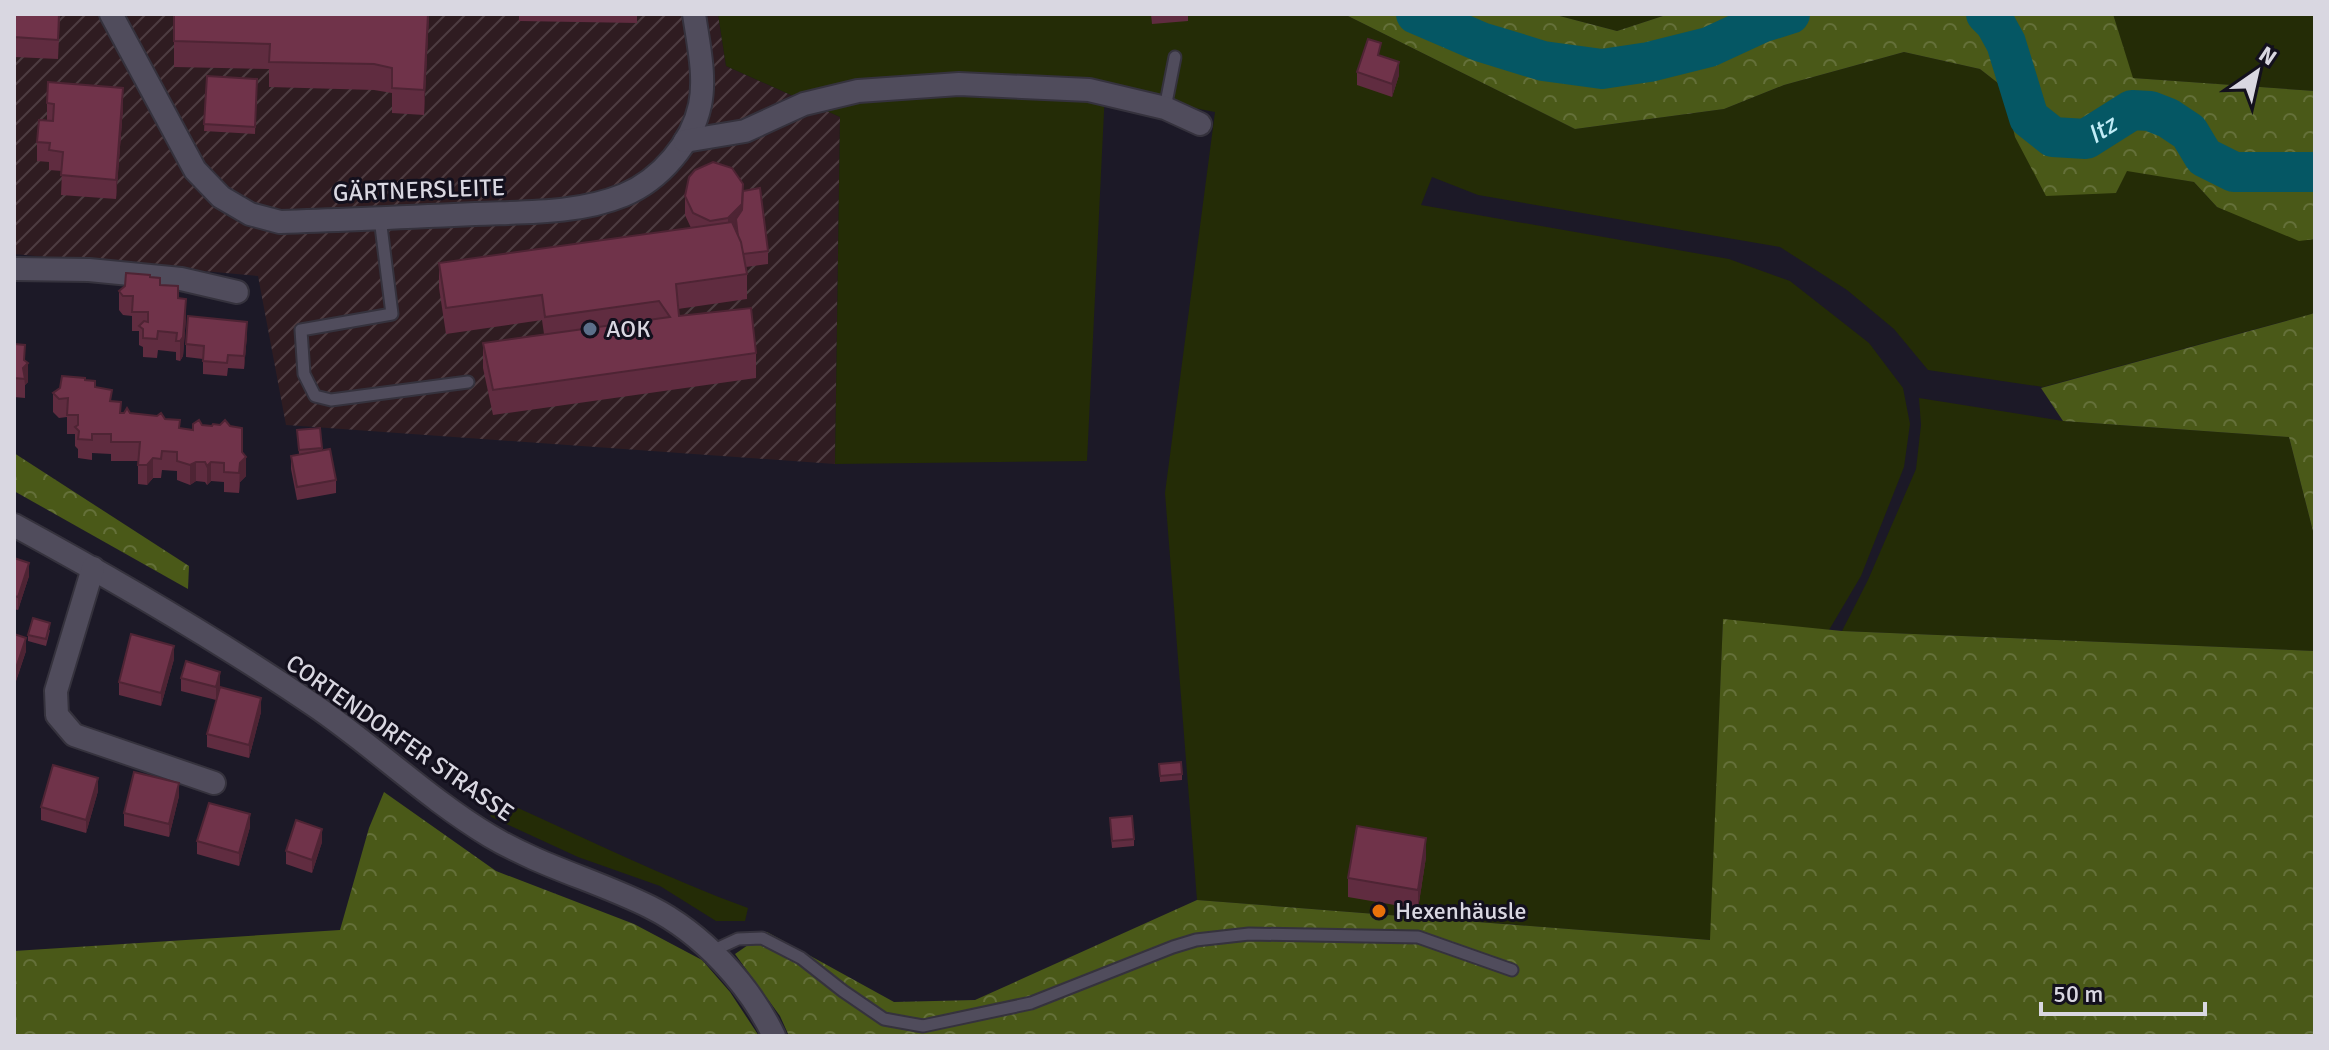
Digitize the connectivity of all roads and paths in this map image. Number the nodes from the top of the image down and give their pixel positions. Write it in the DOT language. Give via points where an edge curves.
graph roads {
  1 [pos="111,14"];
  2 [pos="694,14"];
  3 [pos="1175,57"];
  4 [pos="1165,108"];
  5 [pos="1200,124"];
  6 [pos="685,141"];
  7 [pos="380,218"];
  8 [pos="14,269"];
  9 [pos="237,292"];
  10 [pos="468,382"];
  11 [pos="14,525"];
  12 [pos="93,568"];
  13 [pos="214,783"];
  14 [pos="711,952"];
  15 [pos="1512,970"];
  16 [pos="774,1036"];
  1 -- 7 [label="street, GÄRTNERSLEITE" via="195,170 221,197 250,214 280,222"];
  2 -- 6 [label="street, GÄRTNERSLEITE" via="702,88"];
  3 -- 4 [label="lane"];
  4 -- 5 [label="street"];
  4 -- 6 [label="street" via="1089,90 959,84 872,90 804,104 745,131"];
  6 -- 7 [label="street, GÄRTNERSLEITE" via="645,183 606,201 557,211"];
  7 -- 10 [label="lane" via="392,314 301,330 304,374 315,396 331,400"];
  8 -- 9 [label="street" via="181,279"];
  11 -- 12 [label="street, CORTENDORFER STRASSE"];
  12 -- 13 [label="street" via="56,691 57,715 74,735"];
  12 -- 14 [label="street, CORTENDORFER STRASSE" via="317,708 491,837 651,907"];
  14 -- 15 [label="lane" via="738,939 762,938 801,958 884,1019 923,1026 1031,1003 1196,940 1249,934 1418,937"];
  14 -- 16 [label="street, CORTENDORFER STRASSE" via="755,1003"];
}
